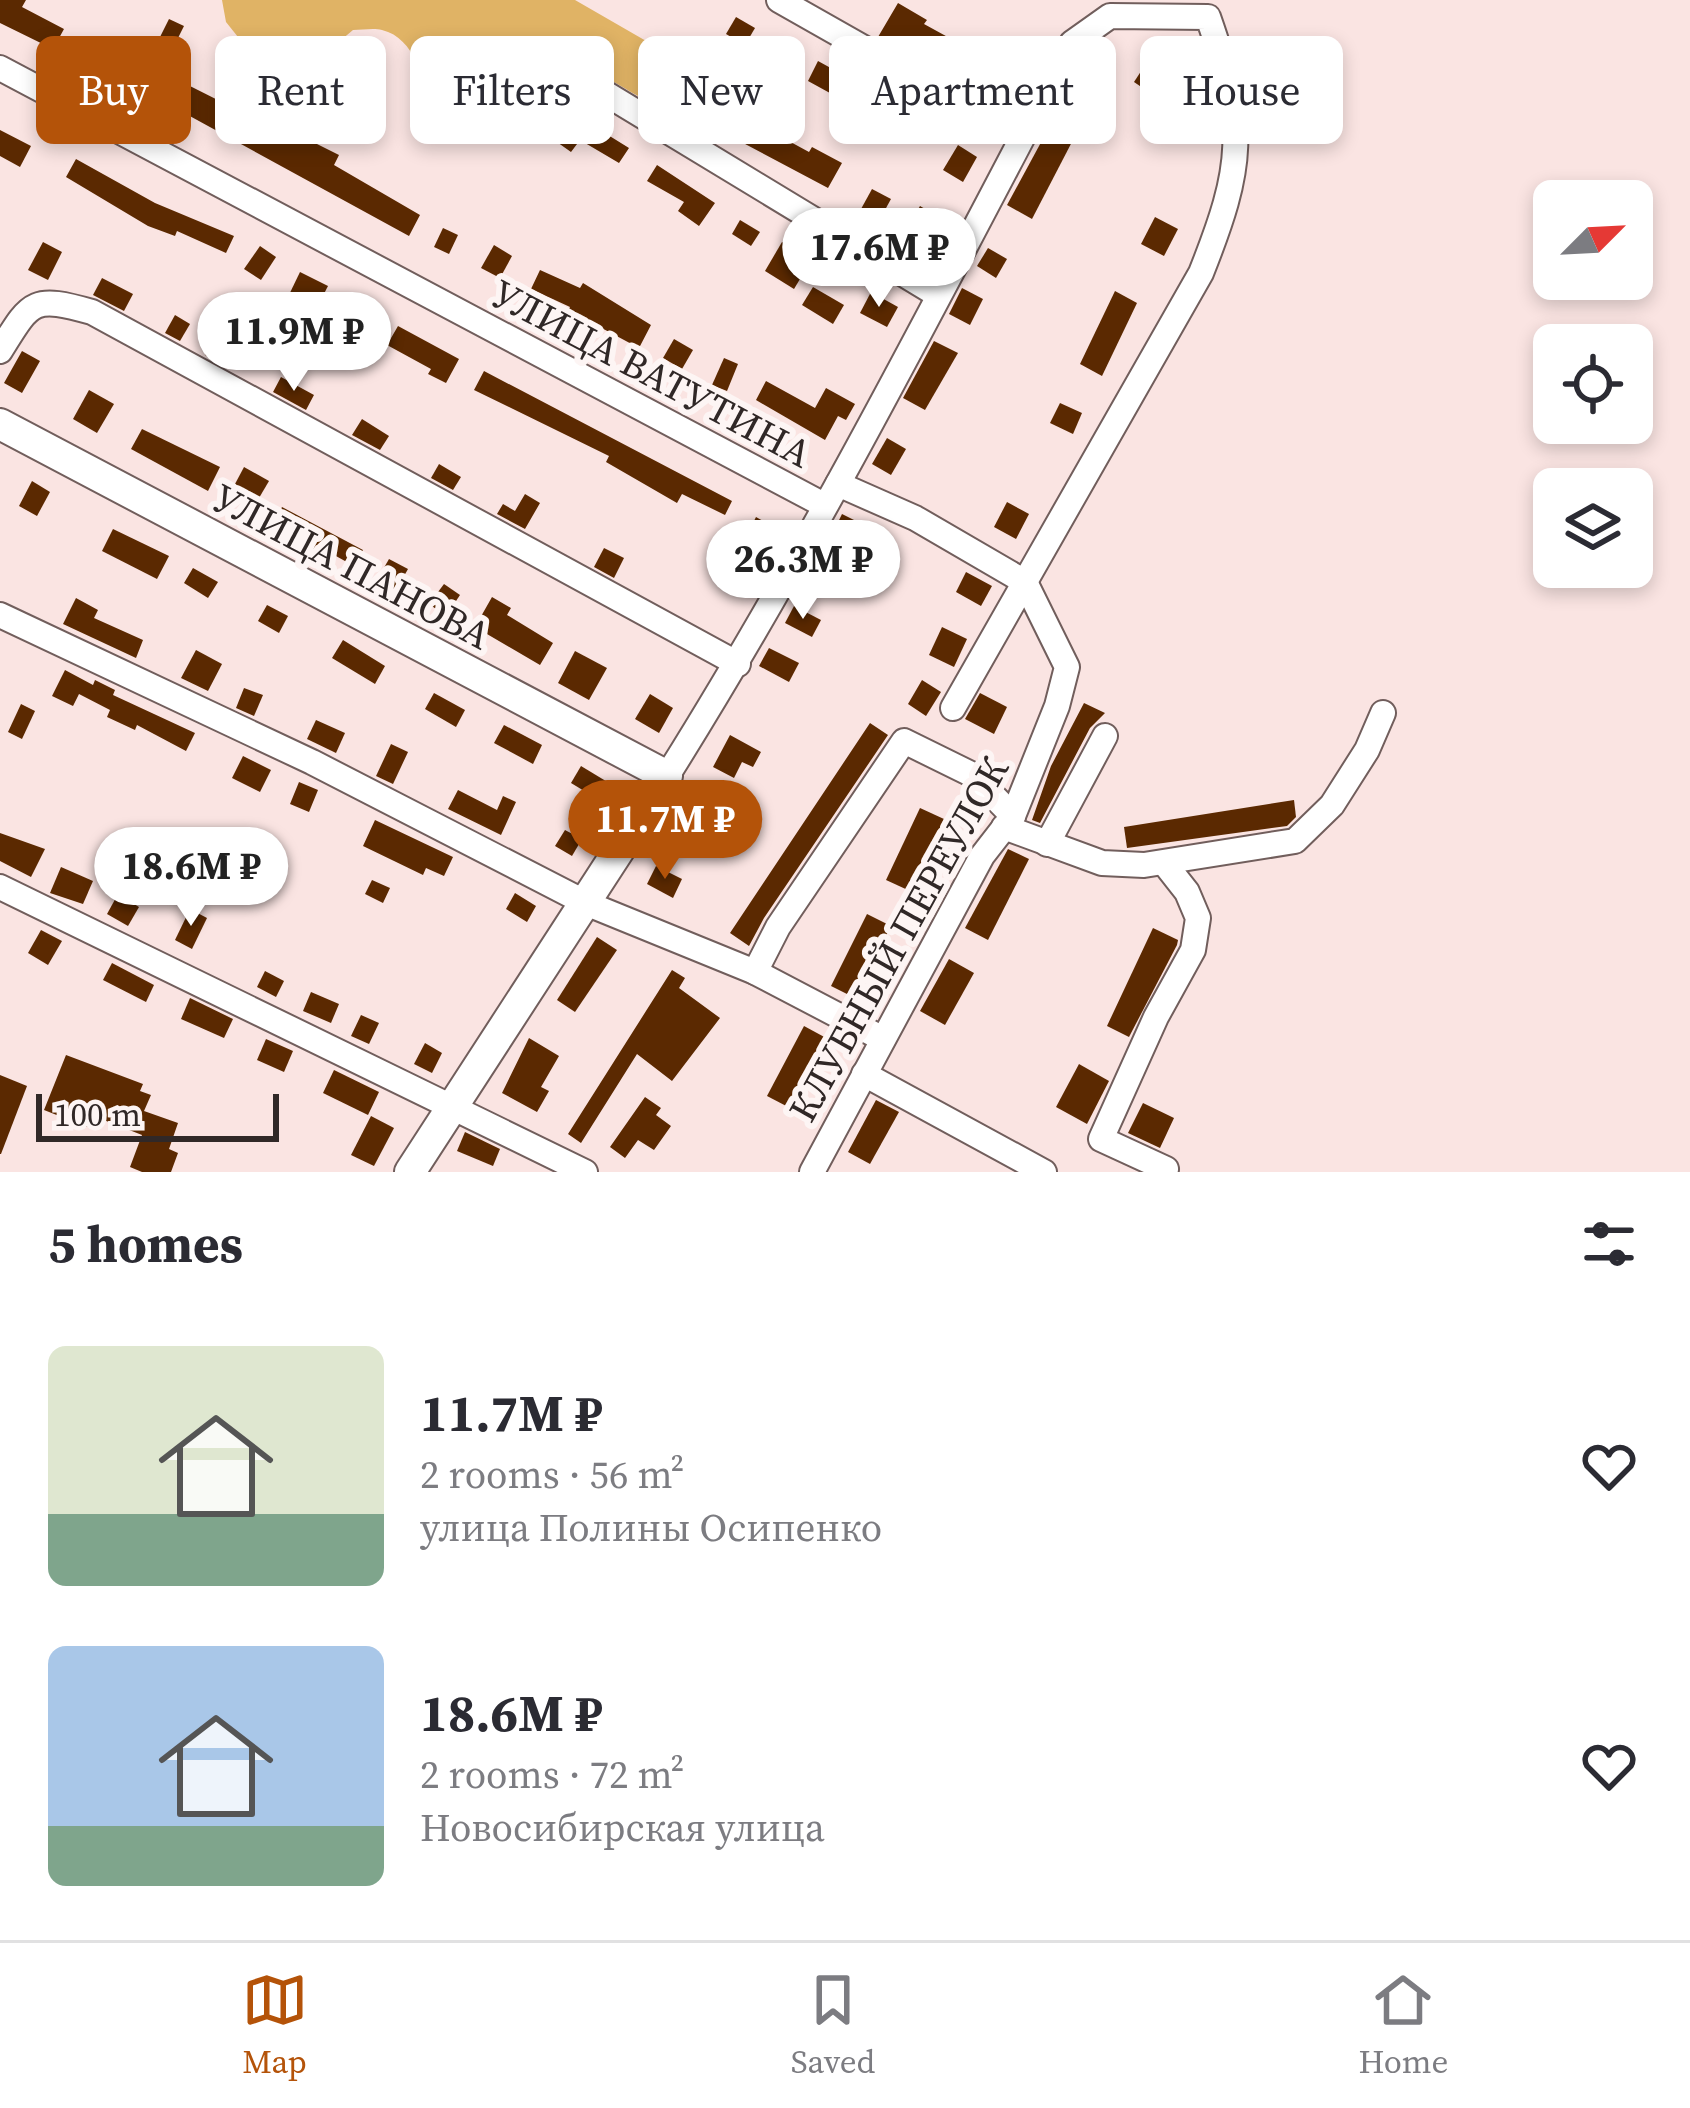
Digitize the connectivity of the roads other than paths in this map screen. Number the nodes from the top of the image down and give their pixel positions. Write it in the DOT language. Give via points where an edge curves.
graph roads {
  1 [pos="778,0"];
  2 [pos="842,36"];
  3 [pos="1079,36"];
  4 [pos="0,68"];
  5 [pos="614,98"];
  6 [pos="1007,144"];
  7 [pos="1020,144"];
  8 [pos="1011,161"];
  9 [pos="938,296"];
  10 [pos="0,351"];
  11 [pos="0,424"];
  12 [pos="831,495"];
  13 [pos="1025,582"];
  14 [pos="0,616"];
  15 [pos="738,664"];
  16 [pos="953,708"];
  17 [pos="1383,712"];
  18 [pos="1105,736"];
  19 [pos="667,776"];
  20 [pos="1008,822"];
  21 [pos="1047,844"];
  22 [pos="1165,864"];
  23 [pos="0,887"];
  24 [pos="588,904"];
  25 [pos="754,972"];
  26 [pos="883,1039"];
  27 [pos="864,1074"];
  28 [pos="454,1105"];
  29 [pos="570,1169"];
  30 [pos="1166,1169"];
  31 [pos="410,1172"];
  32 [pos="812,1172"];
  33 [pos="1044,1172"];
  1 -- 2 [label="street"];
  3 -- 13 [label="street" via="1110,16 1208,17 1239,135 1223,218 1201,272"];
  4 -- 12 [label="street, УЛИЦА ВАТУТИНА"];
  5 -- 9 [label="street"];
  6 -- 8 [label="street"];
  7 -- 8 [label="street"];
  8 -- 9 [label="street"];
  9 -- 12 [label="street"];
  10 -- 15 [label="street" via="26,309 64,304 92,313"];
  11 -- 19 [label="main road, УЛИЦА ПАНОВА"];
  12 -- 13 [label="street, УЛИЦА ВАТУТИНА" via="915,518"];
  12 -- 15 [label="street"];
  13 -- 16 [label="street"];
  13 -- 20 [label="street, КЛУБНЫЙ ПЕРЕУЛОК" via="1066,667"];
  14 -- 24 [label="street" via="312,762"];
  15 -- 19 [label="street"];
  17 -- 22 [label="street" via="1333,805 1295,841"];
  18 -- 21 [label="street"];
  19 -- 24 [label="main road"];
  20 -- 21 [label="street"];
  20 -- 25 [label="street" via="973,776 904,741"];
  20 -- 26 [label="street, КЛУБНЫЙ ПЕРЕУЛОК"];
  21 -- 22 [label="street" via="1102,863"];
  22 -- 30 [label="street" via="1198,918 1192,950 1101,1139"];
  23 -- 28 [label="street"];
  24 -- 25 [label="street"];
  24 -- 28 [label="main road"];
  25 -- 26 [label="street"];
  26 -- 27 [label="street, КЛУБНЫЙ ПЕРЕУЛОК"];
  27 -- 32 [label="street, КЛУБНЫЙ ПЕРЕУЛОК"];
  27 -- 33 [label="street"];
  28 -- 29 [label="street"];
  28 -- 31 [label="main road"];
}
